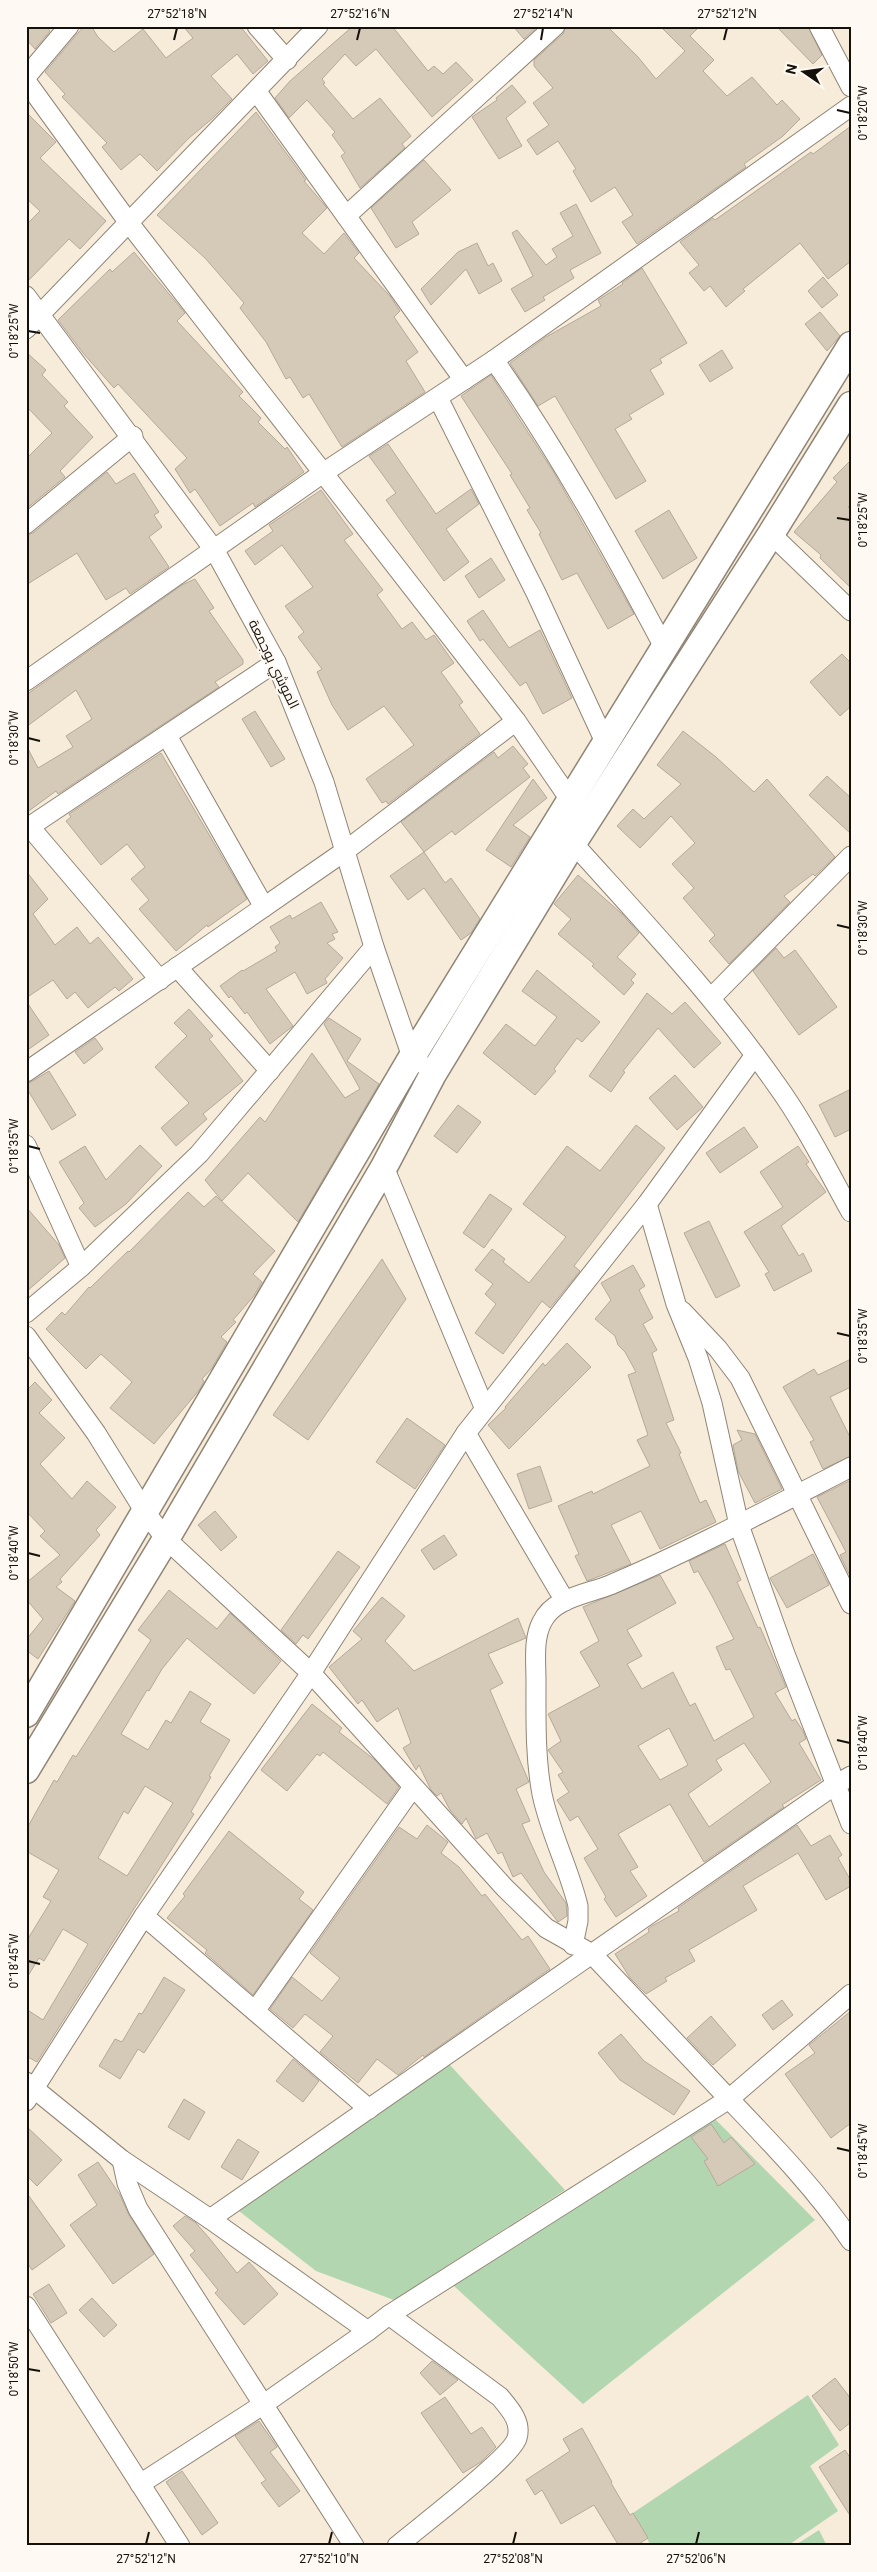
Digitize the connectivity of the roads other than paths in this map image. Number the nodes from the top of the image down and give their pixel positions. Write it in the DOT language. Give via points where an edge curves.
graph roads {
  1 [pos="69,26"];
  2 [pos="257,26"];
  3 [pos="318,26"];
  4 [pos="555,26"];
  5 [pos="819,26"];
  6 [pos="286,60"];
  7 [pos="27,76"];
  8 [pos="851,87"];
  9 [pos="257,92"];
  10 [pos="851,106"];
  11 [pos="346,216"];
  12 [pos="129,223"];
  13 [pos="26,296"];
  14 [pos="40,312"];
  15 [pos="26,328"];
  16 [pos="851,345"];
  17 [pos="494,360"];
  18 [pos="464,380"];
  19 [pos="438,398"];
  20 [pos="851,405"];
  21 [pos="132,436"];
  22 [pos="324,473"];
  23 [pos="26,524"];
  24 [pos="771,534"];
  25 [pos="215,551"];
  26 [pos="851,611"];
  27 [pos="664,647"];
  28 [pos="276,662"];
  29 [pos="26,681"];
  30 [pos="516,721"];
  31 [pos="167,736"];
  32 [pos="606,744"];
  33 [pos="571,801"];
  34 [pos="28,828"];
  35 [pos="563,836"];
  36 [pos="345,851"];
  37 [pos="851,856"];
  38 [pos="264,907"];
  39 [pos="374,947"];
  40 [pos="177,967"];
  41 [pos="160,980"];
  42 [pos="710,998"];
  43 [pos="755,1055"];
  44 [pos="412,1056"];
  45 [pos="26,1072"];
  46 [pos="270,1072"];
  47 [pos="433,1074"];
  48 [pos="26,1145"];
  49 [pos="384,1167"];
  50 [pos="647,1204"];
  51 [pos="851,1212"];
  52 [pos="81,1267"];
  53 [pos="676,1304"];
  54 [pos="26,1313"];
  55 [pos="26,1336"];
  56 [pos="484,1407"];
  57 [pos="466,1433"];
  58 [pos="851,1467"];
  59 [pos="798,1494"];
  60 [pos="145,1512"];
  61 [pos="739,1525"];
  62 [pos="166,1539"];
  63 [pos="564,1600"];
  64 [pos="851,1604"];
  65 [pos="311,1674"];
  66 [pos="26,1714"];
  67 [pos="26,1770"];
  68 [pos="843,1781"];
  69 [pos="413,1787"];
  70 [pos="851,1824"];
  71 [pos="144,1916"];
  72 [pos="573,1945"];
  73 [pos="592,1954"];
  74 [pos="851,1994"];
  75 [pos="255,2011"];
  76 [pos="29,2091"];
  77 [pos="729,2099"];
  78 [pos="369,2109"];
  79 [pos="122,2160"];
  80 [pos="210,2219"];
  81 [pos="851,2241"];
  82 [pos="26,2306"];
  83 [pos="389,2315"];
  84 [pos="368,2331"];
  85 [pos="264,2404"];
  86 [pos="140,2484"];
  87 [pos="180,2546"];
  88 [pos="354,2546"];
  89 [pos="397,2546"];
  1 -- 7 [label="street"];
  2 -- 6 [label="street"];
  3 -- 6 [label="street"];
  4 -- 11 [label="street"];
  5 -- 8 [label="street"];
  6 -- 9 [label="street"];
  7 -- 12 [label="street"];
  9 -- 11 [label="street"];
  9 -- 12 [label="street"];
  10 -- 17 [label="street"];
  11 -- 18 [label="street"];
  12 -- 14 [label="street"];
  12 -- 22 [label="street"];
  13 -- 14 [label="street, الموشي بوجمعة"];
  14 -- 15 [label="street"];
  14 -- 21 [label="street, الموشي بوجمعة"];
  16 -- 27 [label="main road"];
  17 -- 18 [label="street"];
  17 -- 27 [label="street" via="576,488"];
  18 -- 19 [label="street"];
  19 -- 22 [label="street"];
  19 -- 32 [label="street" via="536,593"];
  20 -- 24 [label="main road"];
  21 -- 23 [label="street"];
  21 -- 25 [label="street, الموشي بوجمعة"];
  22 -- 25 [label="street"];
  22 -- 30 [label="street"];
  24 -- 26 [label="street"];
  24 -- 35 [label="main road"];
  25 -- 28 [label="street, الموشي بوجمعة"];
  25 -- 29 [label="street"];
  27 -- 32 [label="main road"];
  28 -- 31 [label="street"];
  28 -- 36 [label="street, الموشي بوجمعة" via="324,782"];
  30 -- 33 [label="street"];
  30 -- 36 [label="street"];
  31 -- 34 [label="street"];
  31 -- 38 [label="street"];
  32 -- 33 [label="main road"];
  33 -- 35 [label="main road"];
  34 -- 41 [label="street"];
  35 -- 42 [label="street"];
  35 -- 44 [label="main road"];
  35 -- 47 [label="main road"];
  36 -- 38 [label="street"];
  36 -- 39 [label="street, الموشي بوجمعة"];
  37 -- 42 [label="street"];
  38 -- 40 [label="street"];
  39 -- 44 [label="street, الموشي بوجمعة"];
  39 -- 46 [label="street"];
  40 -- 41 [label="street"];
  40 -- 46 [label="street"];
  41 -- 45 [label="street"];
  42 -- 43 [label="street"];
  43 -- 50 [label="street"];
  43 -- 51 [label="street" via="793,1108"];
  44 -- 47 [label="street"];
  44 -- 60 [label="main road"];
  46 -- 52 [label="street" via="199,1154"];
  47 -- 49 [label="main road"];
  48 -- 52 [label="street"];
  49 -- 56 [label="street"];
  49 -- 62 [label="main road"];
  50 -- 53 [label="street"];
  50 -- 56 [label="street"];
  52 -- 54 [label="street"];
  53 -- 59 [label="street" via="740,1378"];
  53 -- 61 [label="street" via="712,1403"];
  55 -- 60 [label="street" via="96,1433"];
  56 -- 57 [label="street"];
  57 -- 63 [label="street"];
  57 -- 65 [label="street"];
  58 -- 59 [label="street"];
  59 -- 61 [label="street"];
  59 -- 64 [label="street"];
  60 -- 62 [label="street"];
  60 -- 66 [label="main road"];
  61 -- 63 [label="street" via="612,1584"];
  61 -- 68 [label="street"];
  62 -- 65 [label="street"];
  62 -- 67 [label="main road"];
  63 -- 72 [label="street" via="547,1613 538,1630 536,1748 544,1802 578,1906"];
  65 -- 69 [label="street"];
  65 -- 71 [label="street"];
  68 -- 70 [label="street"];
  68 -- 73 [label="street"];
  69 -- 72 [label="street" via="504,1887 546,1928"];
  69 -- 75 [label="street"];
  71 -- 75 [label="street"];
  71 -- 76 [label="street"];
  72 -- 73 [label="street"];
  73 -- 77 [label="street"];
  73 -- 78 [label="street"];
  74 -- 77 [label="street"];
  75 -- 78 [label="street"];
  76 -- 79 [label="street"];
  77 -- 81 [label="street" via="788,2161"];
  77 -- 83 [label="street"];
  78 -- 80 [label="street"];
  79 -- 80 [label="street"];
  79 -- 85 [label="street" via="138,2208"];
  80 -- 84 [label="street"];
  82 -- 86 [label="street"];
  83 -- 84 [label="street"];
  83 -- 89 [label="street" via="500,2398 516,2419 518,2431 514,2446"];
  84 -- 85 [label="street"];
  85 -- 86 [label="street"];
  85 -- 88 [label="street"];
  86 -- 87 [label="street"];
}
